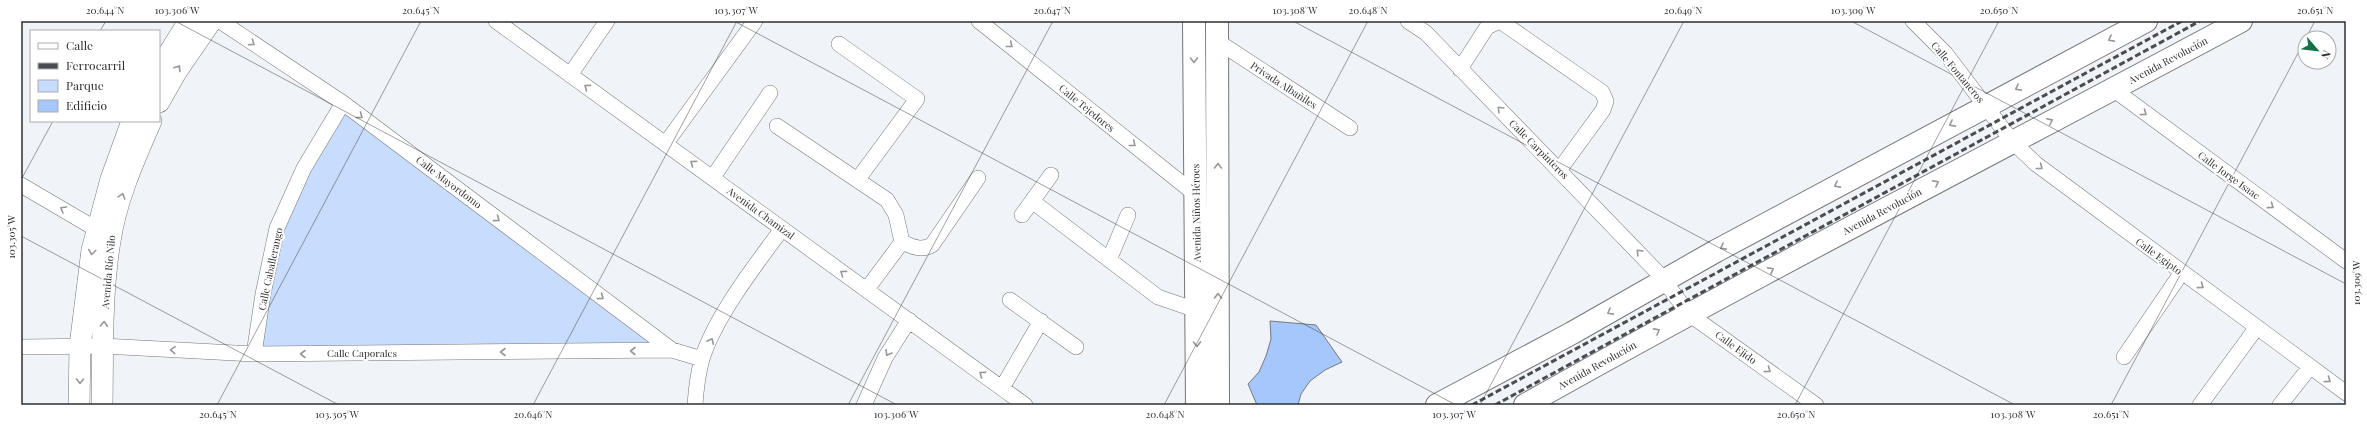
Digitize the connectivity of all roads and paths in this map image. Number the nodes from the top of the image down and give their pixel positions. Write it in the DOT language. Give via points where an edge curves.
graph roads {
  1 [pos="189,21"];
  2 [pos="211,21"];
  3 [pos="220,21"];
  4 [pos="496,21"];
  5 [pos="607,21"];
  6 [pos="755,21"];
  7 [pos="980,21"];
  8 [pos="1408,21"];
  9 [pos="1500,21"];
  10 [pos="1913,21"];
  11 [pos="2146,21"];
  12 [pos="2241,21"];
  13 [pos="1189,24"];
  14 [pos="1217,31"];
  15 [pos="839,44"];
  16 [pos="160,67"];
  17 [pos="1460,69"];
  18 [pos="570,75"];
  19 [pos="2113,89"];
  20 [pos="770,93"];
  21 [pos="160,100"];
  22 [pos="342,103"];
  23 [pos="1986,105"];
  24 [pos="132,122"];
  25 [pos="151,122"];
  26 [pos="777,126"];
  27 [pos="1350,128"];
  28 [pos="2012,141"];
  29 [pos="666,143"];
  30 [pos="1560,169"];
  31 [pos="1051,175"];
  32 [pos="713,177"];
  33 [pos="978,178"];
  34 [pos="858,179"];
  35 [pos="21,185"];
  36 [pos="1195,194"];
  37 [pos="1032,201"];
  38 [pos="1022,215"];
  39 [pos="1128,215"];
  40 [pos="782,228"];
  41 [pos="96,229"];
  42 [pos="902,242"];
  43 [pos="1109,260"];
  44 [pos="2346,261"];
  45 [pos="2182,272"];
  46 [pos="1666,281"];
  47 [pos="867,289"];
  48 [pos="1010,300"];
  49 [pos="1196,310"];
  50 [pos="1689,314"];
  51 [pos="909,320"];
  52 [pos="1041,321"];
  53 [pos="2257,327"];
  54 [pos="80,346"];
  55 [pos="103,346"];
  56 [pos="21,347"];
  57 [pos="1076,347"];
  58 [pos="672,350"];
  59 [pos="254,354"];
  60 [pos="2124,357"];
  61 [pos="702,359"];
  62 [pos="2310,367"];
  63 [pos="1002,388"];
  64 [pos="2346,393"];
  65 [pos="79,405"];
  66 [pos="102,405"];
  67 [pos="695,405"];
  68 [pos="864,405"];
  69 [pos="1025,405"];
  70 [pos="1198,405"];
  71 [pos="1218,405"];
  72 [pos="1437,405"];
  73 [pos="1525,405"];
  74 [pos="1816,405"];
  75 [pos="2200,405"];
  76 [pos="2280,405"];
  1 -- 16 [label="main road"];
  21 -- 2 [label="main road, one-way" via="180,65"];
  3 -- 22 [label="street, Calle Mayordomo, one-way"];
  4 -- 18 [label="street, Avenida Chamizal"];
  5 -- 18 [label="street"];
  6 -- 29 [label="street"];
  7 -- 36 [label="street, Calle Tejedores, one-way"];
  8 -- 17 [label="street, Calle Carpinteros" via="1426,33"];
  9 -- 17 [label="street" via="1488,26"];
  9 -- 30 [label="street" via="1602,92 1606,101 1604,110"];
  10 -- 23 [label="street, Calle Fontaneros" via="1946,54"];
  11 -- 23 [label="main road, one-way"];
  12 -- 19 [label="main road, Avenida Revolución"];
  13 -- 36 [label="main road, Avenida Niños Héroes, one-way"];
  14 -- 27 [label="street, Privada Albañiles"];
  71 -- 14 [label="main road, one-way"];
  15 -- 34 [label="street" via="917,99"];
  30 -- 17 [label="street, Calle Carpinteros, one-way"];
  29 -- 18 [label="street, Avenida Chamizal, one-way"];
  28 -- 19 [label="main road, Avenida Revolución, one-way"];
  19 -- 44 [label="street, Calle Jorge Isaac, one-way"];
  20 -- 32 [label="street"];
  22 -- 58 [label="street, Calle Mayordomo, one-way"];
  22 -- 59 [label="street, Calle Caballerango" via="304,168 277,228"];
  23 -- 28 [label="street, Calle Egipto"];
  23 -- 46 [label="main road, one-way" via="1716,251"];
  24 -- 41 [label="main road, Avenida Río Nilo"];
  55 -- 25 [label="main road, Avenida Río Nilo, one-way" via="106,268 111,234 126,181"];
  26 -- 34 [label="street"];
  28 -- 45 [label="street, Calle Egipto, one-way" via="2036,164"];
  50 -- 28 [label="main road, Avenida Revolución, one-way"];
  32 -- 29 [label="street, Avenida Chamizal, one-way"];
  46 -- 30 [label="street, Calle Carpinteros, one-way"];
  31 -- 37 [label="street"];
  32 -- 40 [label="street, Avenida Chamizal"];
  33 -- 42 [label="street" via="932,245 920,249"];
  34 -- 42 [label="street" via="892,206"];
  41 -- 35 [label="street, one-way"];
  36 -- 49 [label="main road, Avenida Niños Héroes"];
  37 -- 38 [label="street"];
  37 -- 43 [label="street"];
  39 -- 43 [label="street"];
  47 -- 40 [label="street, Avenida Chamizal, one-way"];
  61 -- 40 [label="street, one-way" via="719,324 752,269"];
  41 -- 54 [label="main road, Avenida Río Nilo, one-way"];
  42 -- 47 [label="street"];
  43 -- 49 [label="street" via="1158,297"];
  45 -- 53 [label="street, Calle Egipto, one-way"];
  45 -- 60 [label="street"];
  46 -- 50 [label="street, Calle Ejido"];
  46 -- 72 [label="main road, one-way"];
  47 -- 51 [label="street, Avenida Chamizal"];
  48 -- 52 [label="street"];
  49 -- 70 [label="main road, Avenida Niños Héroes, one-way"];
  73 -- 50 [label="main road, Avenida Revolución, one-way"];
  50 -- 74 [label="street, Calle Ejido, one-way"];
  63 -- 51 [label="street, Avenida Chamizal, one-way"];
  51 -- 68 [label="street, one-way" via="885,358"];
  52 -- 57 [label="street"];
  52 -- 63 [label="street"];
  53 -- 62 [label="street, Calle Egipto"];
  53 -- 75 [label="street"];
  54 -- 55 [label="street, Calle Caporales"];
  54 -- 56 [label="street, Calle Caporales"];
  54 -- 65 [label="main road, Avenida Río Nilo, one-way"];
  59 -- 55 [label="street, Calle Caporales, one-way"];
  55 -- 66 [label="main road, Avenida Río Nilo"];
  58 -- 59 [label="street, Calle Caporales, one-way"];
  58 -- 61 [label="street, Calle Caporales"];
  61 -- 67 [label="street"];
  62 -- 64 [label="street, Calle Egipto, one-way"];
  62 -- 76 [label="street"];
  63 -- 69 [label="street, Avenida Chamizal"];
}
